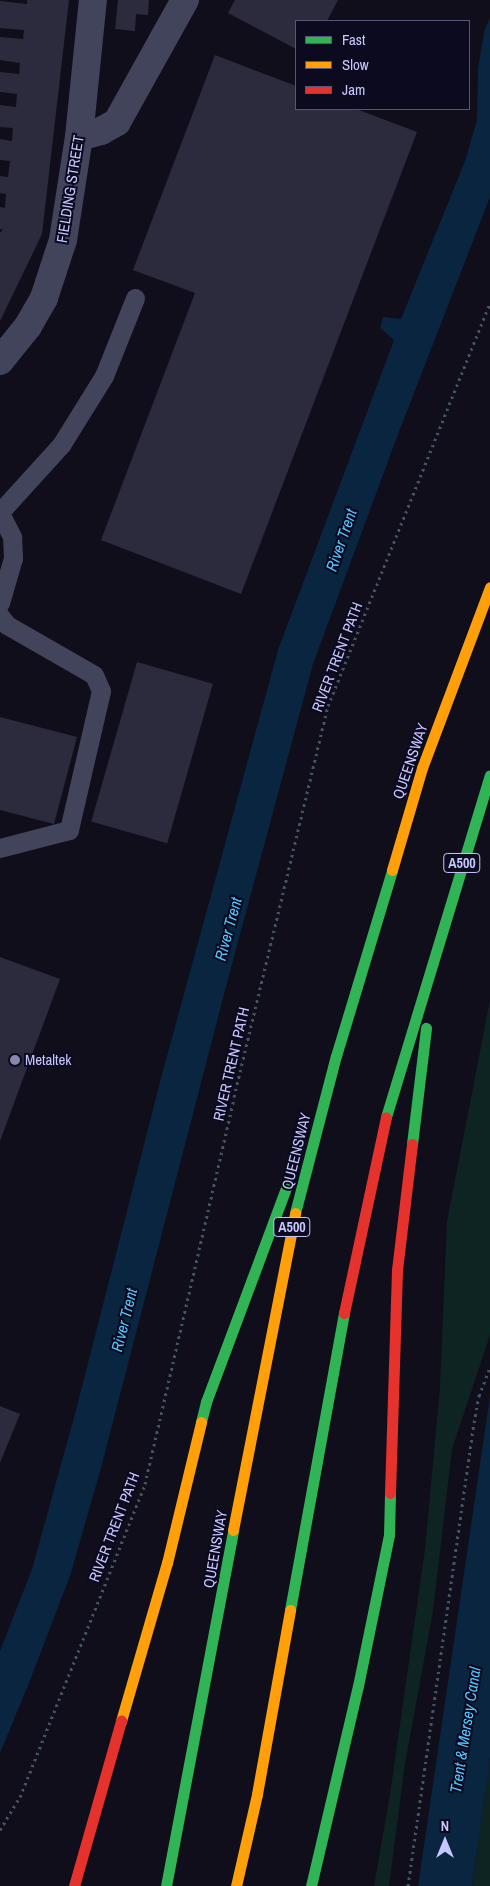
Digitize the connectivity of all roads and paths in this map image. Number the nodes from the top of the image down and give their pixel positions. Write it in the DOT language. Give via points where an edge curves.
graph roads {
  1 [pos="94,0"];
  2 [pos="185,0"];
  3 [pos="79,137"];
  4 [pos="134,298"];
  5 [pos="490,304"];
  6 [pos="0,361"];
  7 [pos="0,513"];
  8 [pos="490,587"];
  9 [pos="0,603"];
  10 [pos="0,616"];
  11 [pos="490,775"];
  12 [pos="0,848"];
  13 [pos="435,952"];
  14 [pos="336,1056"];
  15 [pos="490,1368"];
  16 [pos="0,1830"];
  17 [pos="74,1886"];
  18 [pos="166,1886"];
  19 [pos="236,1886"];
  20 [pos="311,1886"];
  21 [pos="408,1886"];
  1 -- 3 [label="street, FIELDING STREET"];
  2 -- 3 [label="street" via="117,122 101,132"];
  3 -- 6 [label="street, FIELDING STREET" via="63,240 44,298 28,326"];
  4 -- 7 [label="lane" via="104,376 61,445"];
  5 -- 16 [label="path, RIVER TRENT PATH" via="328,706 145,1484 20,1797"];
  7 -- 9 [label="lane" via="12,537 13,558"];
  8 -- 14 [label="highway, QUEENSWAY / A500" via="422,768"];
  10 -- 12 [label="lane" via="6,625 94,675 101,691 70,830"];
  11 -- 13 [label="highway, A500"];
  13 -- 19 [label="highway, A500" via="388,1109 348,1289 258,1784"];
  13 -- 20 [label="highway" via="397,1270 389,1535"];
  14 -- 17 [label="highway" via="206,1402 167,1563"];
  14 -- 18 [label="highway, QUEENSWAY / A500" via="296,1209 264,1365"];
  15 -- 21 [label="path" via="479,1396 473,1429"];
}
